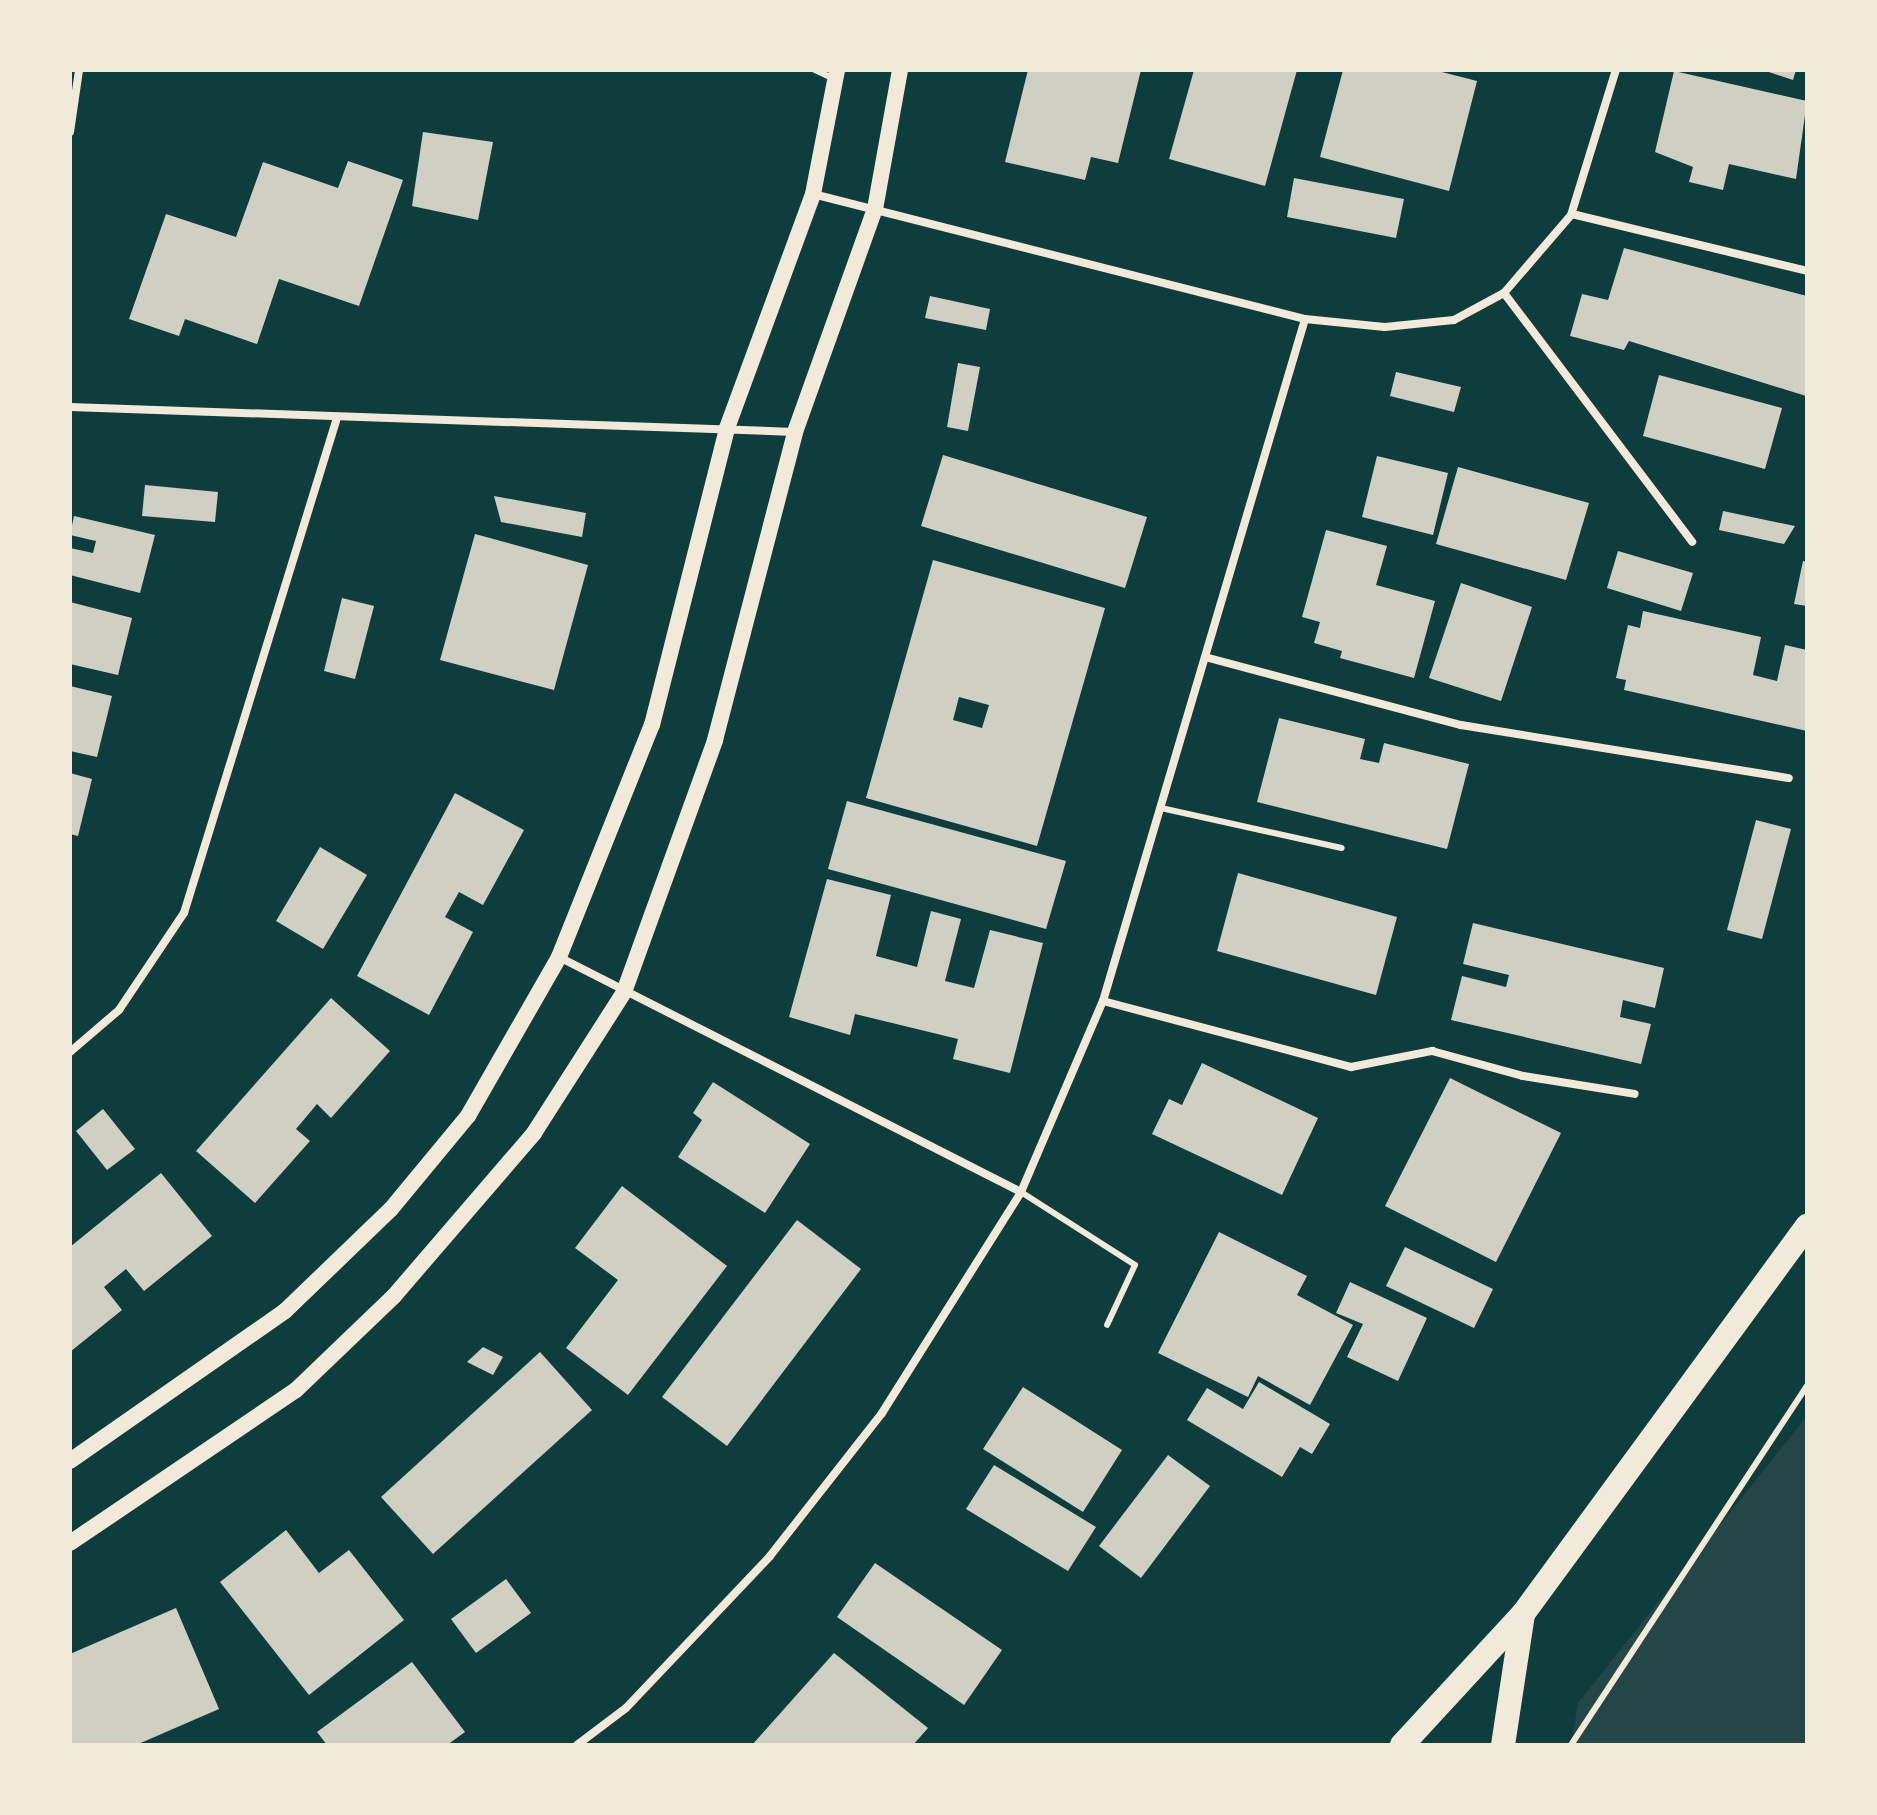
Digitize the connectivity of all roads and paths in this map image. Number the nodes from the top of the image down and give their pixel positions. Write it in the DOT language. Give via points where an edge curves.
graph roads {
  1 [pos="79,70"];
  2 [pos="815,70"];
  3 [pos="900,70"];
  4 [pos="1616,70"];
  5 [pos="836,75"];
  6 [pos="71,128"];
  7 [pos="813,194"];
  8 [pos="875,209"];
  9 [pos="1572,214"];
  10 [pos="1807,271"];
  11 [pos="1504,293"];
  12 [pos="1305,319"];
  13 [pos="70,407"];
  14 [pos="336,421"];
  15 [pos="727,428"];
  16 [pos="795,432"];
  17 [pos="1692,542"];
  18 [pos="1205,657"];
  19 [pos="1789,778"];
  20 [pos="1161,808"];
  21 [pos="1342,848"];
  22 [pos="559,957"];
  23 [pos="624,992"];
  24 [pos="1103,1001"];
  25 [pos="70,1052"];
  26 [pos="1635,1094"];
  27 [pos="1021,1192"];
  28 [pos="1807,1226"];
  29 [pos="1107,1325"];
  30 [pos="1807,1386"];
  31 [pos="70,1461"];
  32 [pos="70,1543"];
  33 [pos="1523,1614"];
  34 [pos="577,1745"];
  35 [pos="1402,1745"];
  36 [pos="1503,1745"];
  37 [pos="1571,1745"];
  1 -- 6 [label="street"];
  2 -- 5 [label="lane"];
  3 -- 8 [label="main road"];
  4 -- 9 [label="street"];
  5 -- 7 [label="main road"];
  7 -- 8 [label="street"];
  7 -- 15 [label="main road"];
  8 -- 12 [label="street"];
  8 -- 16 [label="main road"];
  9 -- 10 [label="street"];
  9 -- 11 [label="street"];
  11 -- 12 [label="street" via="1454,320 1385,327"];
  11 -- 17 [label="street"];
  12 -- 18 [label="street"];
  13 -- 14 [label="street"];
  14 -- 15 [label="street"];
  14 -- 25 [label="street" via="184,913 119,1010"];
  15 -- 16 [label="street"];
  15 -- 22 [label="main road" via="652,725"];
  16 -- 23 [label="main road" via="715,740"];
  18 -- 19 [label="street" via="1461,725"];
  18 -- 20 [label="street"];
  20 -- 21 [label="lane"];
  20 -- 24 [label="street"];
  22 -- 23 [label="street"];
  22 -- 31 [label="main road" via="468,1116 391,1209 285,1311"];
  23 -- 27 [label="street"];
  23 -- 32 [label="main road" via="534,1133 394,1296 296,1390"];
  24 -- 26 [label="street" via="1351,1067 1432,1051 1523,1076"];
  24 -- 27 [label="street"];
  27 -- 29 [label="lane" via="1135,1265"];
  27 -- 34 [label="street" via="882,1413 770,1556 626,1708"];
  28 -- 33 [label="highway"];
  30 -- 37 [label="lane"];
  33 -- 35 [label="highway"];
  33 -- 36 [label="highway"];
}
